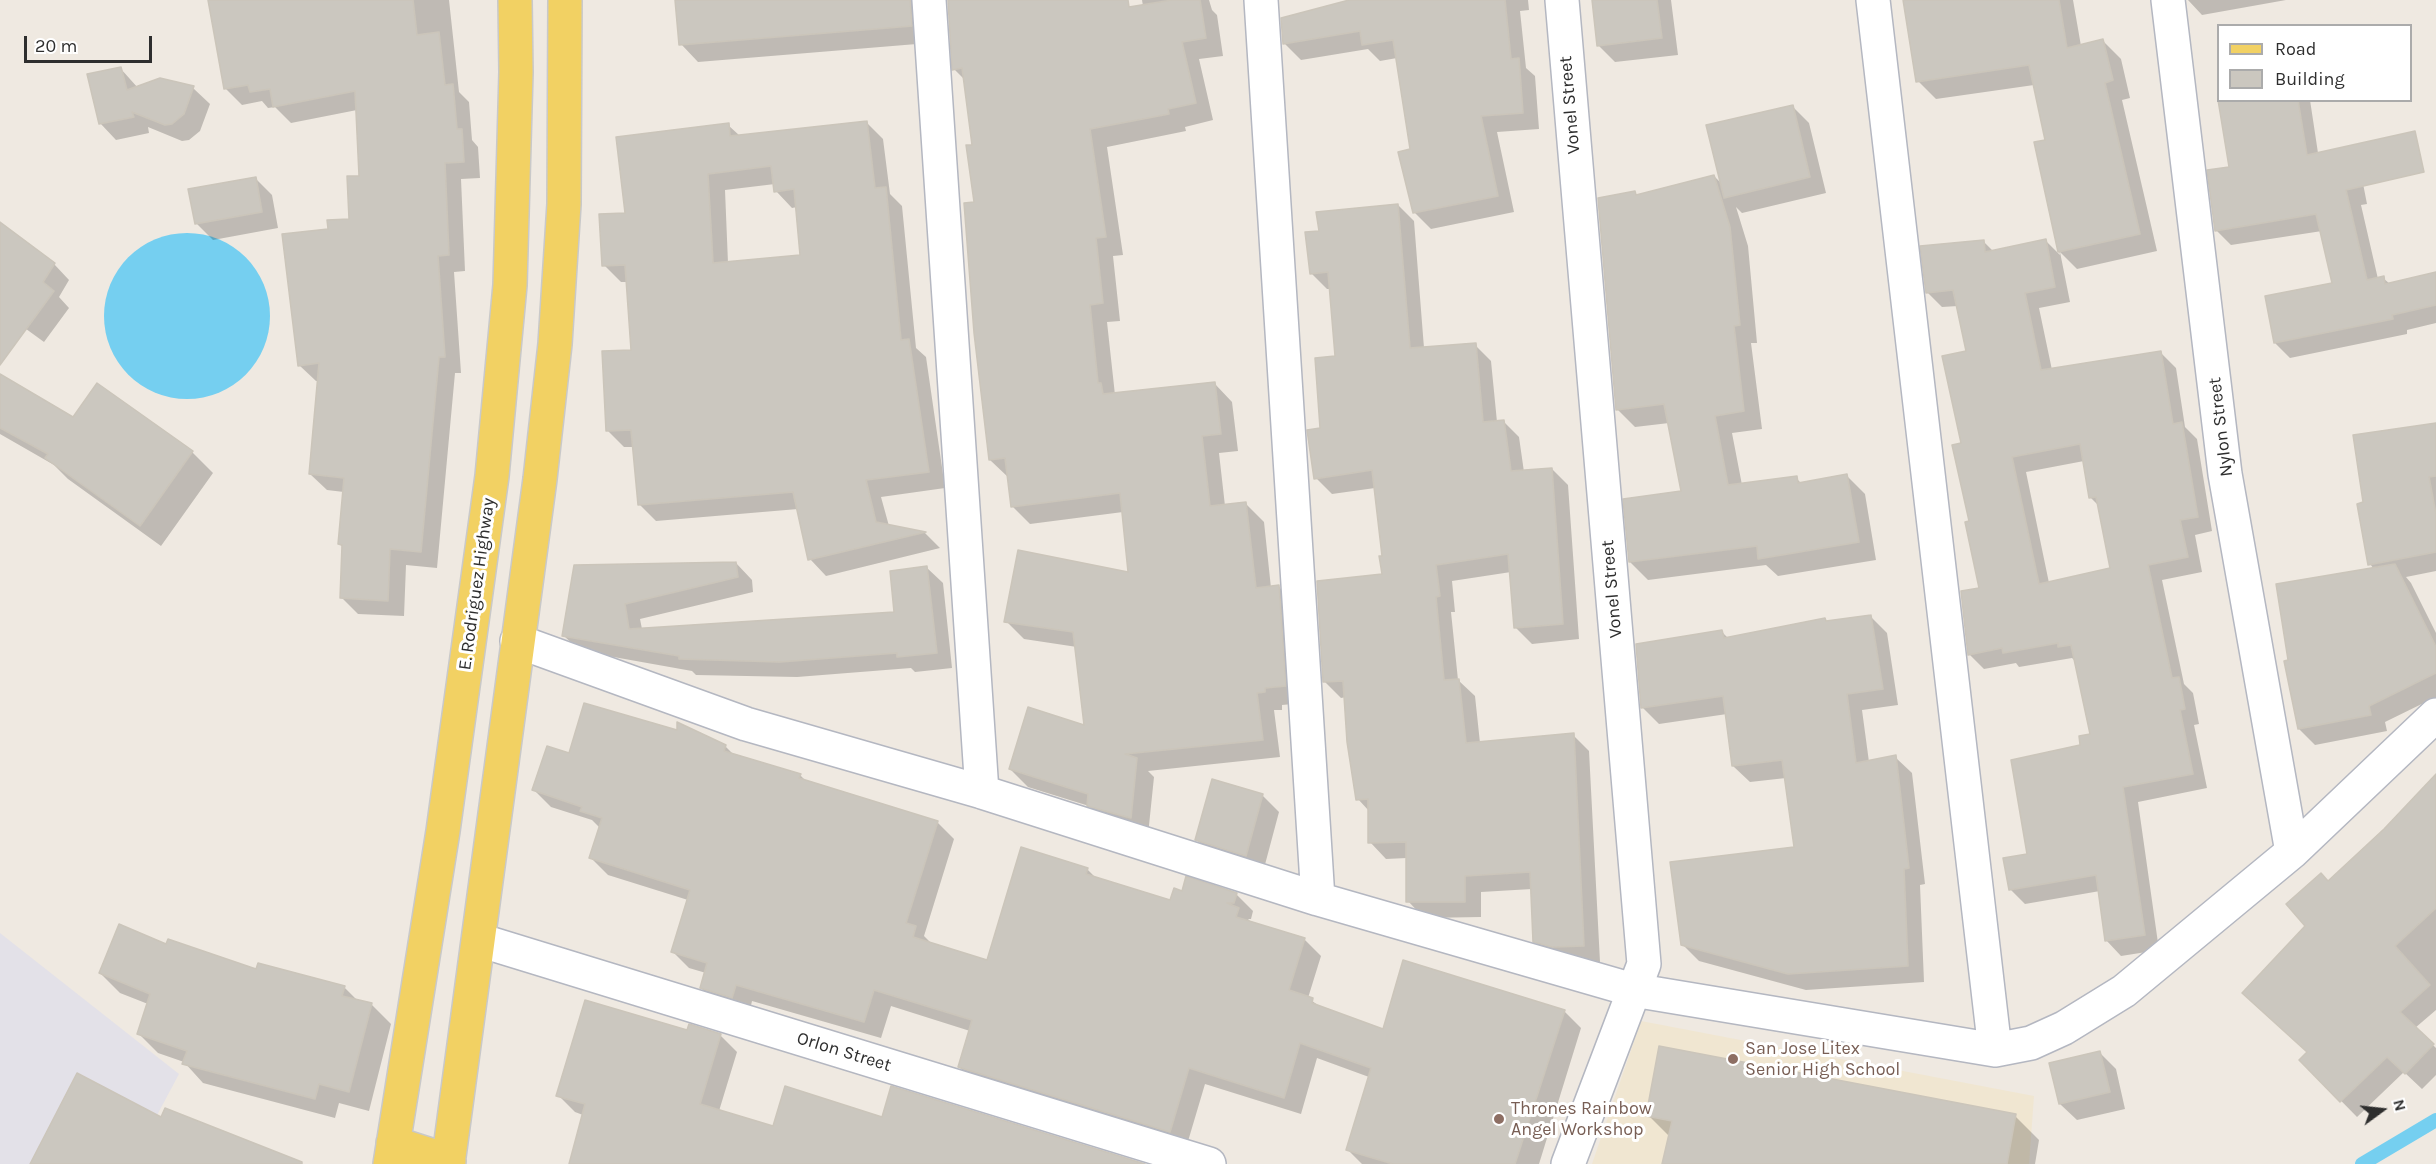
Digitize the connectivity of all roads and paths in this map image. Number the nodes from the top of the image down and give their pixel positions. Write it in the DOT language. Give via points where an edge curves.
graph roads {
  1 [pos="515,0"];
  2 [pos="565,0"];
  3 [pos="929,0"];
  4 [pos="1261,0"];
  5 [pos="1562,0"];
  6 [pos="1873,0"];
  7 [pos="2168,0"];
  8 [pos="492,477"];
  9 [pos="540,479"];
  10 [pos="517,641"];
  11 [pos="2436,716"];
  12 [pos="982,792"];
  13 [pos="2292,852"];
  14 [pos="1318,899"];
  15 [pos="479,940"];
  16 [pos="1633,990"];
  17 [pos="1995,1050"];
  18 [pos="392,1153"];
  19 [pos="448,1162"];
  20 [pos="1209,1164"];
  21 [pos="1568,1164"];
  1 -- 8 [label="main road, E. Rodriguez Highway" via="510,285"];
  2 -- 9 [label="main road" via="564,204 555,344"];
  3 -- 12 [label="street"];
  4 -- 14 [label="street"];
  5 -- 16 [label="street, Vonel Street" via="1644,954"];
  6 -- 17 [label="street"];
  7 -- 13 [label="street, Nylon Street" via="2226,474"];
  8 -- 9 [label="main road"];
  8 -- 18 [label="main road, E. Rodriguez Highway" via="443,831"];
  9 -- 10 [label="main road"];
  10 -- 12 [label="street" via="746,724"];
  10 -- 15 [label="main road"];
  11 -- 13 [label="street"];
  12 -- 14 [label="street"];
  13 -- 17 [label="street" via="2124,991 2064,1028 2031,1043"];
  14 -- 16 [label="street"];
  15 -- 19 [label="main road"];
  15 -- 20 [label="street, Orlon Street"];
  16 -- 17 [label="street"];
  16 -- 21 [label="street, Vonel Street"];
  18 -- 19 [label="main road"];
}
